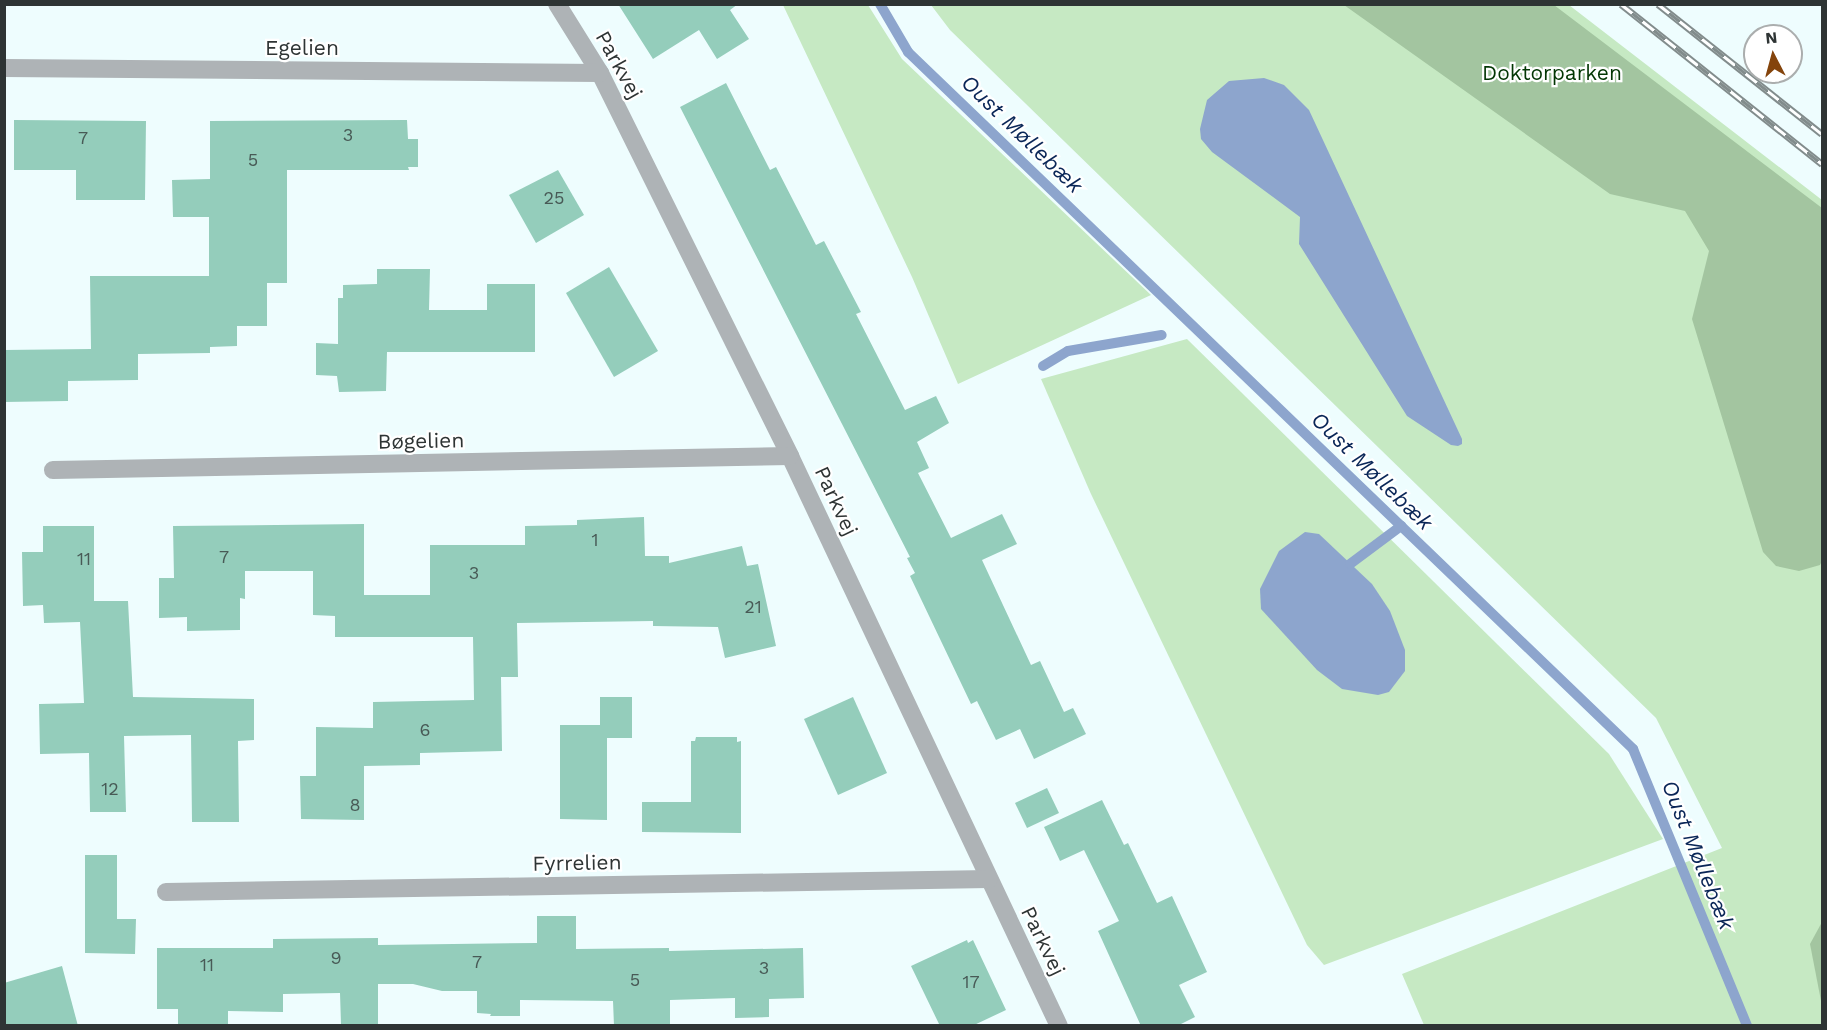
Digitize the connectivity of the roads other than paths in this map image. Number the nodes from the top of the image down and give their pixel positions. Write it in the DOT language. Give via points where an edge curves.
graph roads {
  1 [pos="557,4"];
  2 [pos="4,68"];
  3 [pos="600,72"];
  4 [pos="790,456"];
  5 [pos="54,470"];
  6 [pos="989,879"];
  7 [pos="166,892"];
  8 [pos="1059,1026"];
  1 -- 3 [label="street, Parkvej"];
  2 -- 3 [label="street, Egelien"];
  3 -- 4 [label="street, Parkvej"];
  4 -- 5 [label="street, Bøgelien"];
  4 -- 6 [label="street, Parkvej"];
  6 -- 7 [label="street, Fyrrelien"];
  6 -- 8 [label="street, Parkvej"];
}
